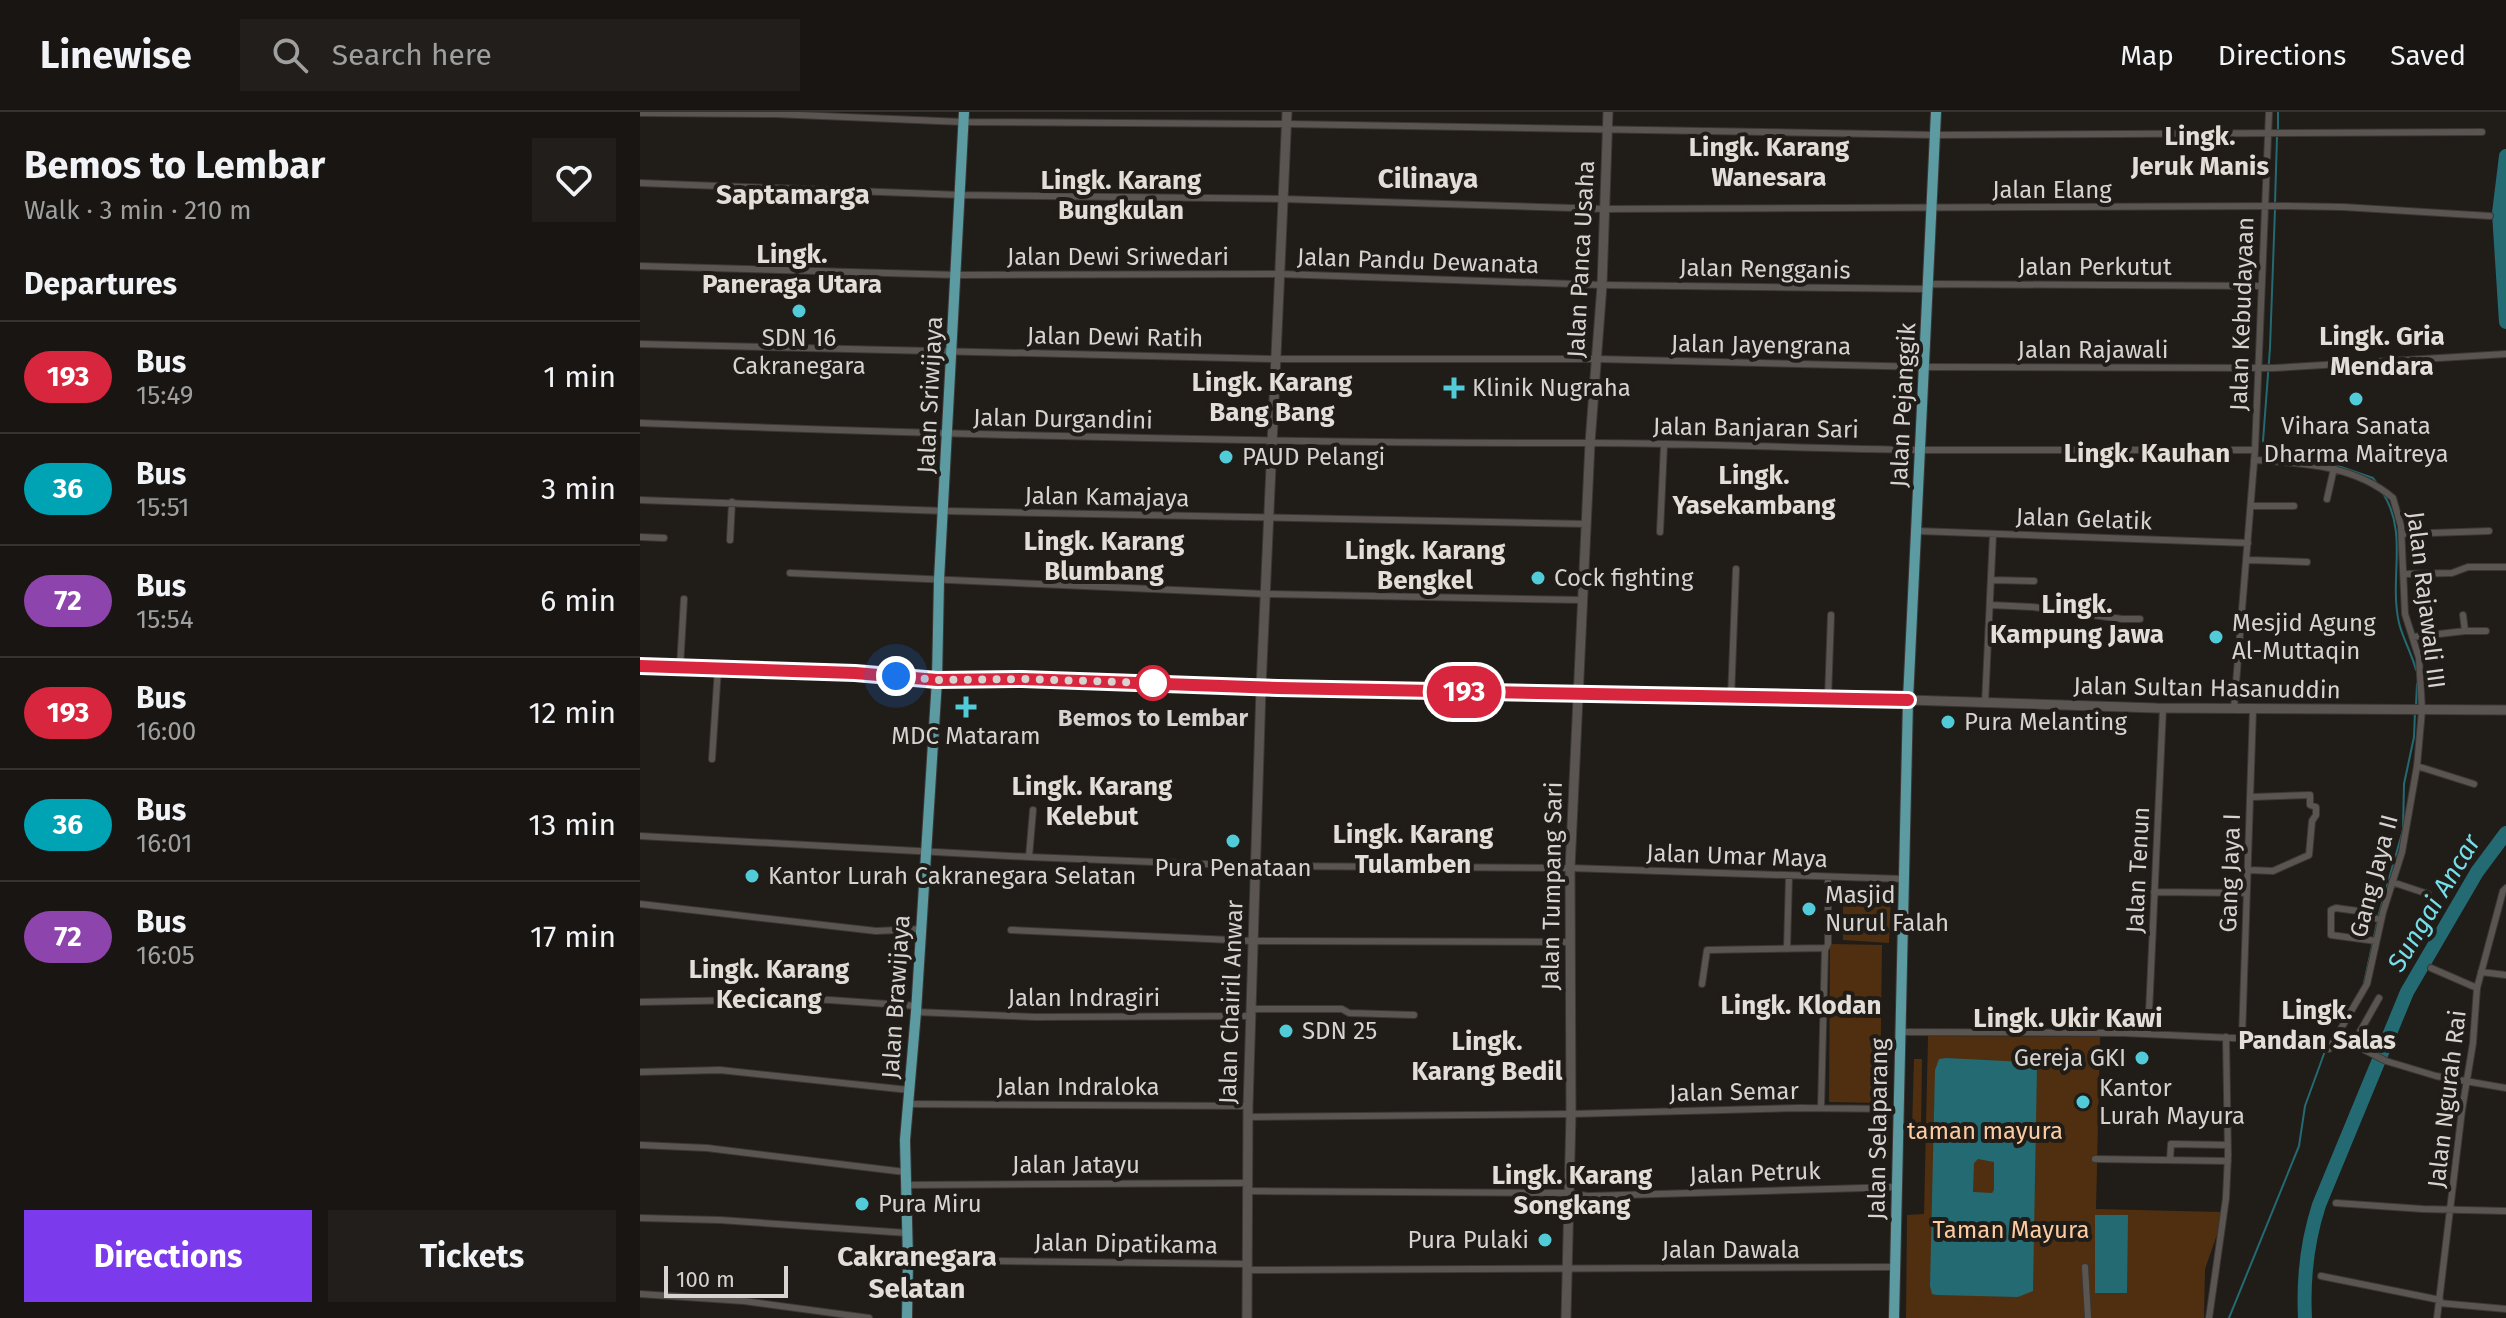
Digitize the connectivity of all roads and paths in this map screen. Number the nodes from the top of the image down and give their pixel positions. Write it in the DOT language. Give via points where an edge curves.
graph roads {
  1 [pos="1287,112"];
  2 [pos="1608,112"];
  3 [pos="1936,112"];
  4 [pos="2269,112"];
  5 [pos="640,113"];
  6 [pos="964,117"];
  7 [pos="1287,124"];
  8 [pos="1607,130"];
  9 [pos="2482,132"];
  10 [pos="2269,133"];
  11 [pos="1935,135"];
  12 [pos="640,183"];
  13 [pos="961,195"];
  14 [pos="1283,199"];
  15 [pos="2266,206"];
  16 [pos="1605,209"];
  17 [pos="1932,209"];
  18 [pos="2490,216"];
  19 [pos="640,266"];
  20 [pos="1280,274"];
  21 [pos="957,275"];
  22 [pos="1602,285"];
  23 [pos="1928,286"];
  24 [pos="2261,286"];
  25 [pos="640,344"];
  26 [pos="953,351"];
  27 [pos="2506,354"];
  28 [pos="1276,359"];
  29 [pos="1597,359"];
  30 [pos="1925,367"];
  31 [pos="2260,368"];
  32 [pos="640,423"];
  33 [pos="948,435"];
  34 [pos="1272,439"];
  35 [pos="1590,443"];
  36 [pos="1664,445"];
  37 [pos="1921,450"];
  38 [pos="2255,450"];
  39 [pos="2254,460"];
  40 [pos="2334,468"];
  41 [pos="2327,499"];
  42 [pos="640,500"];
  43 [pos="732,502"];
  44 [pos="2251,506"];
  45 [pos="2294,506"];
  46 [pos="945,511"];
  47 [pos="1269,518"];
  48 [pos="1587,524"];
  49 [pos="1918,531"];
  50 [pos="2489,531"];
  51 [pos="1660,532"];
  52 [pos="1993,534"];
  53 [pos="2402,534"];
  54 [pos="640,537"];
  55 [pos="664,538"];
  56 [pos="730,540"];
  57 [pos="2248,543"];
  58 [pos="2248,560"];
  59 [pos="2307,562"];
  60 [pos="2506,567"];
  61 [pos="1736,569"];
  62 [pos="790,573"];
  63 [pos="2404,574"];
  64 [pos="939,580"];
  65 [pos="1992,580"];
  66 [pos="2034,581"];
  67 [pos="1265,594"];
  68 [pos="684,599"];
  69 [pos="1583,600"];
  70 [pos="1991,605"];
  71 [pos="1831,615"];
  72 [pos="2463,615"];
  73 [pos="2140,619"];
  74 [pos="2465,631"];
  75 [pos="2486,631"];
  76 [pos="2413,637"];
  77 [pos="640,666"];
  78 [pos="680,667"];
  79 [pos="718,668"];
  80 [pos="937,680"];
  81 [pos="1261,688"];
  82 [pos="1578,695"];
  83 [pos="1731,698"];
  84 [pos="1828,698"];
  85 [pos="1908,700"];
  86 [pos="1985,704"];
  87 [pos="2163,708"];
  88 [pos="2234,708"];
  89 [pos="2253,709"];
  90 [pos="2420,710"];
  91 [pos="2506,710"];
  92 [pos="712,759"];
  93 [pos="2417,766"];
  94 [pos="2474,784"];
  95 [pos="2252,797"];
  96 [pos="1033,810"];
  97 [pos="640,836"];
  98 [pos="926,852"];
  99 [pos="1029,857"];
  100 [pos="1255,866"];
  101 [pos="1570,868"];
  102 [pos="2248,870"];
  103 [pos="1789,876"];
  104 [pos="1828,877"];
  105 [pos="1903,879"];
  106 [pos="2392,882"];
  107 [pos="2506,888"];
  108 [pos="2154,892"];
  109 [pos="2247,893"];
  110 [pos="2428,894"];
  111 [pos="640,904"];
  112 [pos="2380,920"];
  113 [pos="921,929"];
  114 [pos="1011,930"];
  115 [pos="1253,941"];
  116 [pos="2372,941"];
  117 [pos="1570,942"];
  118 [pos="1787,949"];
  119 [pos="1825,949"];
  120 [pos="2431,968"];
  121 [pos="2481,972"];
  122 [pos="2506,975"];
  123 [pos="1702,984"];
  124 [pos="2477,988"];
  125 [pos="2379,998"];
  126 [pos="640,1002"];
  127 [pos="917,1009"];
  128 [pos="1251,1012"];
  129 [pos="1414,1015"];
  130 [pos="1900,1032"];
  131 [pos="2148,1034"];
  132 [pos="2226,1037"];
  133 [pos="2242,1038"];
  134 [pos="640,1072"];
  135 [pos="2468,1082"];
  136 [pos="2506,1088"];
  137 [pos="909,1090"];
  138 [pos="908,1104"];
  139 [pos="1248,1106"];
  140 [pos="1821,1108"];
  141 [pos="1898,1109"];
  142 [pos="1571,1114"];
  143 [pos="1248,1117"];
  144 [pos="640,1145"];
  145 [pos="2228,1145"];
  146 [pos="2095,1159"];
  147 [pos="2170,1159"];
  148 [pos="2228,1161"];
  149 [pos="905,1172"];
  150 [pos="905,1185"];
  151 [pos="1248,1187"];
  152 [pos="1897,1187"];
  153 [pos="1567,1193"];
  154 [pos="2336,1203"];
  155 [pos="2452,1211"];
  156 [pos="2506,1211"];
  157 [pos="640,1218"];
  158 [pos="907,1233"];
  159 [pos="908,1260"];
  160 [pos="1247,1267"];
  161 [pos="1895,1267"];
  162 [pos="2085,1267"];
  163 [pos="1567,1268"];
  164 [pos="2321,1276"];
  165 [pos="640,1294"];
  166 [pos="2440,1302"];
  167 [pos="2506,1309"];
  168 [pos="2211,1316"];
  169 [pos="869,1318"];
  170 [pos="907,1318"];
  171 [pos="1247,1318"];
  172 [pos="1566,1318"];
  173 [pos="1894,1318"];
  174 [pos="2088,1318"];
  175 [pos="2437,1318"];
  1 -- 7 [label="main road, Jalan Chairil Anwar"];
  2 -- 8 [label="main road, Jalan Panca Usaha"];
  3 -- 11 [label="main road, Jalan Pejanggik"];
  4 -- 10 [label="street, Jalan Kebudayaan"];
  5 -- 6 [label="street"];
  6 -- 7 [label="street"];
  6 -- 13 [label="main road, Jalan Sriwijaya"];
  7 -- 8 [label="street"];
  7 -- 14 [label="main road, Jalan Chairil Anwar"];
  8 -- 11 [label="street"];
  8 -- 16 [label="main road, Jalan Panca Usaha"];
  9 -- 10 [label="street"];
  10 -- 11 [label="street"];
  10 -- 15 [label="street, Jalan Kebudayaan"];
  11 -- 17 [label="main road, Jalan Pejanggik"];
  12 -- 13 [label="street, Jalan Elang"];
  13 -- 14 [label="street, Jalan Elang"];
  13 -- 21 [label="main road, Jalan Sriwijaya"];
  14 -- 16 [label="street, Jalan Elang"];
  14 -- 20 [label="main road, Jalan Chairil Anwar"];
  15 -- 17 [label="street, Jalan Elang"];
  15 -- 18 [label="street, Jalan Elang"];
  15 -- 24 [label="street, Jalan Kebudayaan"];
  16 -- 17 [label="street, Jalan Elang"];
  16 -- 22 [label="main road, Jalan Panca Usaha"];
  17 -- 23 [label="main road, Jalan Pejanggik"];
  19 -- 21 [label="street, Jalan Dewi Sriwedari"];
  20 -- 21 [label="street, Jalan Dewi Sriwedari"];
  20 -- 22 [label="street, Jalan Pandu Dewanata"];
  20 -- 28 [label="main road, Jalan Chairil Anwar"];
  21 -- 26 [label="main road, Jalan Sriwijaya"];
  22 -- 23 [label="street, Jalan Rengganis"];
  22 -- 29 [label="main road, Jalan Panca Usaha"];
  23 -- 24 [label="street, Jalan Perkutut"];
  23 -- 30 [label="main road, Jalan Pejanggik"];
  24 -- 31 [label="street, Jalan Kebudayaan"];
  25 -- 26 [label="street, Jalan Dewi Ratih"];
  26 -- 28 [label="street, Jalan Dewi Ratih"];
  26 -- 33 [label="main road, Jalan Sriwijaya"];
  27 -- 31 [label="street, Jalan Rajawali"];
  28 -- 29 [label="street, Jalan Dewi Ratih"];
  28 -- 34 [label="main road, Jalan Chairil Anwar"];
  29 -- 30 [label="street, Jalan Jayengrana"];
  29 -- 35 [label="main road, Jalan Panca Usaha"];
  30 -- 31 [label="street, Jalan Rajawali"];
  30 -- 37 [label="main road, Jalan Pejanggik"];
  31 -- 38 [label="street, Jalan Kebudayaan"];
  32 -- 33 [label="street, Jalan Durgandini"];
  33 -- 34 [label="street, Jalan Durgandini"];
  33 -- 46 [label="main road, Jalan Sriwijaya"];
  34 -- 35 [label="street, Jalan Durgandini"];
  34 -- 47 [label="main road, Jalan Chairil Anwar"];
  35 -- 36 [label="street, Jalan Banjaran Sari"];
  35 -- 48 [label="main road, Jalan Panca Usaha"];
  36 -- 37 [label="street, Jalan Banjaran Sari"];
  36 -- 51 [label="street"];
  37 -- 38 [label="street, Jalan Banjaran Sari"];
  37 -- 49 [label="main road, Jalan Pejanggik"];
  38 -- 39 [label="street, Jalan Kebudayaan"];
  39 -- 40 [label="street, Jalan Rajawali III"];
  39 -- 44 [label="street, Jalan Kebudayaan"];
  40 -- 41 [label="street"];
  40 -- 53 [label="street, Jalan Rajawali III" via="2390,495"];
  42 -- 43 [label="street, Jalan Kamajaya"];
  43 -- 46 [label="street, Jalan Kamajaya"];
  43 -- 56 [label="street"];
  44 -- 45 [label="street"];
  44 -- 57 [label="street, Jalan Kebudayaan"];
  46 -- 47 [label="street, Jalan Kamajaya"];
  46 -- 64 [label="main road, Jalan Sriwijaya"];
  47 -- 48 [label="street, Jalan Kamajaya"];
  47 -- 67 [label="main road, Jalan Chairil Anwar"];
  48 -- 69 [label="main road, Jalan Panca Usaha"];
  49 -- 52 [label="street, Jalan Gelatik"];
  49 -- 85 [label="main road, Jalan Pejanggik"];
  50 -- 53 [label="street"];
  52 -- 57 [label="street, Jalan Gelatik"];
  52 -- 65 [label="street"];
  53 -- 63 [label="street, Jalan Rajawali III"];
  54 -- 55 [label="street"];
  57 -- 58 [label="street, Jalan Kebudayaan"];
  58 -- 59 [label="street"];
  58 -- 88 [label="street, Jalan Kebudayaan"];
  60 -- 63 [label="street"];
  61 -- 83 [label="street"];
  62 -- 64 [label="street"];
  63 -- 76 [label="street, Jalan Rajawali III" via="2405,614"];
  64 -- 67 [label="street"];
  64 -- 80 [label="main road, Jalan Sriwijaya"];
  65 -- 66 [label="street"];
  65 -- 70 [label="street"];
  67 -- 69 [label="street"];
  67 -- 81 [label="main road, Jalan Chairil Anwar"];
  68 -- 78 [label="street"];
  69 -- 82 [label="main road, Jalan Panca Usaha"];
  70 -- 73 [label="street"];
  70 -- 86 [label="street"];
  71 -- 84 [label="street"];
  72 -- 74 [label="street"];
  74 -- 75 [label="street"];
  74 -- 76 [label="street"];
  76 -- 90 [label="street, Jalan Rajawali III"];
  77 -- 78 [label="main road"];
  78 -- 79 [label="main road"];
  79 -- 80 [label="main road"];
  79 -- 92 [label="street"];
  80 -- 81 [label="main road"];
  80 -- 98 [label="main road, Jalan Brawijaya"];
  81 -- 82 [label="main road"];
  81 -- 100 [label="main road, Jalan Chairil Anwar"];
  82 -- 83 [label="main road"];
  82 -- 101 [label="main road, Jalan Tumpang Sari"];
  83 -- 84 [label="main road"];
  84 -- 85 [label="main road"];
  85 -- 86 [label="main road, Jalan Sultan Hasanuddin"];
  85 -- 105 [label="main road, Jalan Selaparang"];
  86 -- 87 [label="main road, Jalan Sultan Hasanuddin"];
  87 -- 88 [label="main road, Jalan Sultan Hasanuddin"];
  87 -- 108 [label="street, Jalan Tenun"];
  88 -- 89 [label="main road, Jalan Sultan Hasanuddin"];
  89 -- 90 [label="main road, Jalan Sultan Hasanuddin"];
  89 -- 95 [label="street, Gang Jaya I"];
  90 -- 91 [label="main road, Jalan Sultan Hasanuddin"];
  90 -- 93 [label="street, Gang Jaya II"];
  93 -- 94 [label="street"];
  93 -- 106 [label="street, Gang Jaya II"];
  95 -- 102 [label="street, Gang Jaya I"];
  95 -- 102 [label="street" via="2310,795 2316,815 2309,855 2273,871"];
  96 -- 99 [label="street"];
  97 -- 98 [label="street, Jalan Umar Maya"];
  98 -- 99 [label="street, Jalan Umar Maya"];
  98 -- 113 [label="main road, Jalan Brawijaya"];
  99 -- 100 [label="street, Jalan Umar Maya"];
  100 -- 101 [label="street, Jalan Umar Maya"];
  100 -- 115 [label="main road, Jalan Chairil Anwar"];
  101 -- 103 [label="street, Jalan Umar Maya"];
  101 -- 117 [label="main road, Jalan Tumpang Sari"];
  102 -- 109 [label="street, Gang Jaya I"];
  103 -- 104 [label="street, Jalan Umar Maya"];
  103 -- 118 [label="street"];
  104 -- 105 [label="street, Jalan Umar Maya"];
  104 -- 119 [label="street"];
  105 -- 130 [label="main road, Jalan Selaparang"];
  106 -- 110 [label="street"];
  106 -- 112 [label="street, Gang Jaya II"];
  107 -- 121 [label="street, Jalan Ngurah Rai"];
  108 -- 109 [label="street"];
  108 -- 131 [label="street, Jalan Tenun"];
  109 -- 133 [label="street, Gang Jaya I"];
  111 -- 113 [label="street" via="876,931"];
  112 -- 116 [label="street, Gang Jaya II"];
  112 -- 116 [label="street" via="2365,912 2331,910 2331,934"];
  113 -- 127 [label="main road, Jalan Brawijaya"];
  114 -- 115 [label="street"];
  115 -- 117 [label="street"];
  115 -- 128 [label="main road, Jalan Chairil Anwar"];
  116 -- 133 [label="street, Gang Jaya II" via="2367,984 2326,1048"];
  117 -- 142 [label="main road, Jalan Tumpang Sari"];
  118 -- 119 [label="street"];
  118 -- 123 [label="street" via="1707,950"];
  119 -- 140 [label="street"];
  120 -- 124 [label="street"];
  121 -- 122 [label="street"];
  121 -- 124 [label="street, Jalan Ngurah Rai"];
  124 -- 135 [label="street, Jalan Ngurah Rai"];
  125 -- 135 [label="street" via="2353,1044 2384,1061"];
  126 -- 127 [label="street, Jalan Indragiri" via="815,999"];
  127 -- 128 [label="street, Jalan Indragiri" via="1036,1017"];
  127 -- 137 [label="main road, Jalan Brawijaya"];
  128 -- 129 [label="street, Jalan Indragiri" via="1342,1009"];
  128 -- 139 [label="main road, Jalan Chairil Anwar"];
  130 -- 131 [label="street"];
  130 -- 141 [label="main road, Jalan Selaparang"];
  131 -- 132 [label="street"];
  132 -- 133 [label="street"];
  132 -- 145 [label="street"];
  134 -- 137 [label="street" via="720,1070"];
  135 -- 136 [label="street"];
  135 -- 155 [label="street, Jalan Ngurah Rai"];
  137 -- 138 [label="main road, Jalan Brawijaya"];
  138 -- 139 [label="street, Jalan Indraloka"];
  138 -- 149 [label="main road, Jalan Brawijaya"];
  139 -- 143 [label="main road, Jalan Chairil Anwar"];
  140 -- 141 [label="street, Jalan Semar"];
  140 -- 142 [label="street, Jalan Semar"];
  141 -- 152 [label="main road, Jalan Selaparang"];
  142 -- 143 [label="street, Jalan Semar"];
  142 -- 153 [label="main road, Jalan Tumpang Sari"];
  143 -- 151 [label="main road, Jalan Chairil Anwar"];
  144 -- 149 [label="street"];
  145 -- 147 [label="street" via="2171,1144"];
  145 -- 148 [label="street"];
  146 -- 147 [label="street"];
  147 -- 148 [label="street"];
  148 -- 168 [label="street"];
  149 -- 150 [label="main road, Jalan Brawijaya"];
  150 -- 151 [label="street, Jalan Jatayu"];
  150 -- 158 [label="main road, Jalan Brawijaya"];
  151 -- 153 [label="street, Jalan Jatayu"];
  151 -- 160 [label="main road, Jalan Chairil Anwar"];
  152 -- 153 [label="street, Jalan Petruk"];
  152 -- 161 [label="main road, Jalan Selaparang"];
  153 -- 163 [label="main road, Jalan Tumpang Sari"];
  154 -- 155 [label="street"];
  155 -- 156 [label="street"];
  155 -- 166 [label="street, Jalan Ngurah Rai"];
  157 -- 158 [label="street"];
  158 -- 159 [label="main road, Jalan Brawijaya"];
  159 -- 160 [label="street, Jalan Dipatikama"];
  159 -- 170 [label="main road, Jalan Brawijaya"];
  160 -- 163 [label="street, Jalan Dipatikama"];
  160 -- 171 [label="main road, Jalan Chairil Anwar"];
  161 -- 163 [label="street, Jalan Dawala"];
  161 -- 173 [label="main road, Jalan Selaparang"];
  162 -- 174 [label="street"];
  163 -- 172 [label="main road, Jalan Tumpang Sari"];
  164 -- 166 [label="street"];
  165 -- 169 [label="street"];
  166 -- 167 [label="street"];
  166 -- 175 [label="street, Jalan Ngurah Rai"];
}
